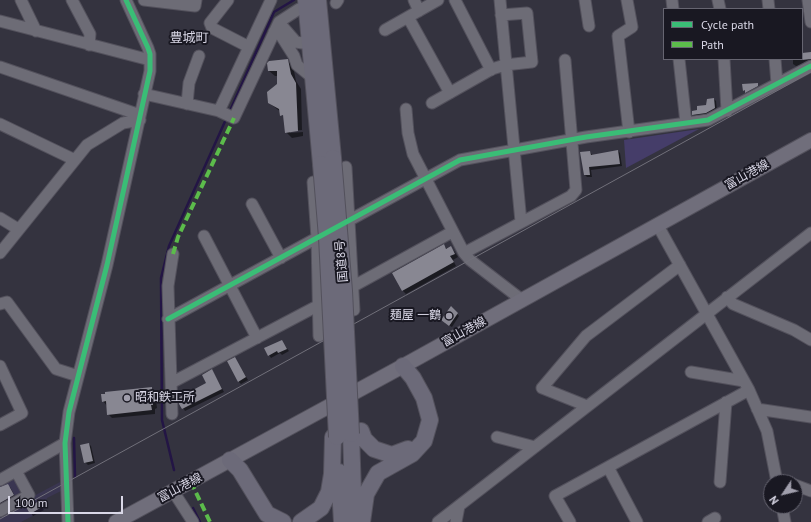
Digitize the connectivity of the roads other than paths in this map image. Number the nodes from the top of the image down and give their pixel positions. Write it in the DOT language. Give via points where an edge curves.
graph roads {
  1 [pos="21,0"];
  2 [pos="72,0"];
  3 [pos="126,0"];
  4 [pos="144,0"];
  5 [pos="196,0"];
  6 [pos="228,0"];
  7 [pos="271,0"];
  8 [pos="318,0"];
  9 [pos="414,0"];
  10 [pos="438,0"];
  11 [pos="454,0"];
  12 [pos="500,0"];
  13 [pos="585,0"];
  14 [pos="627,0"];
  15 [pos="808,0"];
  16 [pos="303,5"];
  17 [pos="419,11"];
  18 [pos="501,14"];
  19 [pos="408,17"];
  20 [pos="0,21"];
  21 [pos="811,22"];
  22 [pos="589,26"];
  23 [pos="276,27"];
  24 [pos="385,30"];
  25 [pos="36,31"];
  26 [pos="310,38"];
  27 [pos="89,46"];
  28 [pos="249,47"];
  29 [pos="199,56"];
  30 [pos="150,60"];
  31 [pos="565,60"];
  32 [pos="680,60"];
  33 [pos="724,60"];
  34 [pos="775,60"];
  35 [pos="506,65"];
  36 [pos="811,66"];
  37 [pos="0,67"];
  38 [pos="491,70"];
  39 [pos="314,79"];
  40 [pos="777,84"];
  41 [pos="450,93"];
  42 [pos="144,94"];
  43 [pos="432,103"];
  44 [pos="187,104"];
  45 [pos="406,109"];
  46 [pos="219,111"];
  47 [pos="727,111"];
  48 [pos="140,117"];
  49 [pos="686,123"];
  50 [pos="0,124"];
  51 [pos="629,132"];
  52 [pos="571,140"];
  53 [pos="811,140"];
  54 [pos="513,150"];
  55 [pos="75,160"];
  56 [pos="333,163"];
  57 [pos="424,179"];
  58 [pos="313,182"];
  59 [pos="252,204"];
  60 [pos="0,218"];
  61 [pos="349,220"];
  62 [pos="521,222"];
  63 [pos="657,224"];
  64 [pos="18,229"];
  65 [pos="452,232"];
  66 [pos="811,233"];
  67 [pos="204,236"];
  68 [pos="317,238"];
  69 [pos="0,253"];
  70 [pos="464,253"];
  71 [pos="173,254"];
  72 [pos="281,258"];
  73 [pos="680,266"];
  74 [pos="230,286"];
  75 [pos="353,287"];
  76 [pos="727,297"];
  77 [pos="522,300"];
  78 [pos="0,304"];
  79 [pos="319,305"];
  80 [pos="354,310"];
  81 [pos="706,313"];
  82 [pos="168,319"];
  83 [pos="318,336"];
  84 [pos="257,338"];
  85 [pos="811,340"];
  86 [pos="340,349"];
  87 [pos="403,366"];
  88 [pos="1,370"];
  89 [pos="691,372"];
  90 [pos="78,376"];
  91 [pos="171,383"];
  92 [pos="746,385"];
  93 [pos="726,402"];
  94 [pos="587,406"];
  95 [pos="757,409"];
  96 [pos="172,414"];
  97 [pos="811,417"];
  98 [pos="0,425"];
  99 [pos="346,435"];
  100 [pos="497,437"];
  101 [pos="65,443"];
  102 [pos="534,447"];
  103 [pos="230,460"];
  104 [pos="608,467"];
  105 [pos="16,471"];
  106 [pos="775,474"];
  107 [pos="0,480"];
  108 [pos="720,482"];
  109 [pos="173,491"];
  110 [pos="459,506"];
  111 [pos="0,511"];
  112 [pos="68,522"];
  113 [pos="116,522"];
  114 [pos="193,522"];
  115 [pos="267,522"];
  116 [pos="283,522"];
  117 [pos="301,522"];
  118 [pos="342,522"];
  119 [pos="354,522"];
  120 [pos="362,522"];
  121 [pos="438,522"];
  122 [pos="456,522"];
  123 [pos="570,522"];
  124 [pos="637,522"];
  1 -- 25 [label="street"];
  2 -- 27 [label="street" via="90,34"];
  3 -- 30 [label="street" via="143,33"];
  4 -- 5 [label="street" via="195,6"];
  6 -- 28 [label="street" via="210,24 212,28"];
  7 -- 28 [label="street"];
  8 -- 56 [label="highway, 国道8号"];
  9 -- 17 [label="street"];
  10 -- 17 [label="street"];
  11 -- 38 [label="street"];
  12 -- 18 [label="street"];
  13 -- 22 [label="street"];
  14 -- 51 [label="street" via="632,27 618,36"];
  15 -- 21 [label="street"];
  16 -- 23 [label="street"];
  16 -- 26 [label="highway, 国道8号"];
  17 -- 19 [label="street"];
  18 -- 35 [label="street"];
  18 -- 35 [label="street" via="527,13 532,62"];
  19 -- 24 [label="street"];
  19 -- 41 [label="street"];
  20 -- 25 [label="street"];
  23 -- 26 [label="street" via="296,42 302,43"];
  23 -- 39 [label="street" via="297,65"];
  23 -- 46 [label="street" via="234,118"];
  25 -- 27 [label="street"];
  26 -- 39 [label="highway, 国道8号"];
  27 -- 30 [label="street"];
  28 -- 46 [label="street"];
  29 -- 44 [label="street" via="189,83"];
  30 -- 42 [label="street"];
  31 -- 52 [label="street"];
  32 -- 49 [label="street"];
  33 -- 47 [label="street"];
  34 -- 40 [label="street"];
  35 -- 38 [label="street"];
  35 -- 54 [label="street"];
  36 -- 40 [label="street"];
  37 -- 48 [label="street"];
  38 -- 41 [label="street"];
  39 -- 56 [label="highway, 国道8号"];
  40 -- 47 [label="street"];
  41 -- 43 [label="street"];
  42 -- 44 [label="street"];
  42 -- 48 [label="street"];
  44 -- 46 [label="street"];
  45 -- 57 [label="street" via="413,154"];
  47 -- 49 [label="street" via="708,120"];
  48 -- 55 [label="street" via="100,135 87,145"];
  48 -- 90 [label="street" via="107,265"];
  49 -- 51 [label="street"];
  50 -- 55 [label="street"];
  51 -- 52 [label="street"];
  52 -- 54 [label="street"];
  52 -- 62 [label="street" via="576,190 571,196"];
  53 -- 63 [label="main road, 富山港線"];
  54 -- 57 [label="street" via="460,160"];
  54 -- 62 [label="street"];
  55 -- 64 [label="street"];
  56 -- 61 [label="street"];
  56 -- 86 [label="highway, 国道8号, bridge"];
  57 -- 61 [label="street"];
  57 -- 65 [label="street"];
  58 -- 68 [label="street"];
  59 -- 72 [label="street"];
  60 -- 64 [label="street"];
  61 -- 68 [label="street"];
  61 -- 75 [label="street"];
  62 -- 70 [label="street"];
  63 -- 73 [label="street"];
  63 -- 77 [label="main road, 富山港線"];
  64 -- 69 [label="street"];
  65 -- 70 [label="street"];
  65 -- 75 [label="street"];
  66 -- 76 [label="street"];
  67 -- 74 [label="street"];
  68 -- 72 [label="street"];
  68 -- 79 [label="street"];
  70 -- 77 [label="street"];
  71 -- 82 [label="street" via="168,286"];
  72 -- 74 [label="street"];
  73 -- 81 [label="street"];
  73 -- 94 [label="street" via="586,336 542,388"];
  74 -- 82 [label="street"];
  74 -- 84 [label="street"];
  75 -- 79 [label="street"];
  75 -- 80 [label="street"];
  76 -- 81 [label="street"];
  76 -- 85 [label="street" via="733,304"];
  77 -- 87 [label="main road, 富山港線"];
  78 -- 90 [label="street" via="7,302 56,369"];
  79 -- 83 [label="street"];
  79 -- 84 [label="street"];
  81 -- 92 [label="street"];
  81 -- 94 [label="street"];
  82 -- 91 [label="street"];
  84 -- 91 [label="street"];
  86 -- 99 [label="highway, bridge"];
  86 -- 99 [label="highway, bridge"];
  87 -- 99 [label="highway" via="406,382 423,422 420,438 407,450 392,455 374,449 364,439"];
  87 -- 103 [label="main road, 富山港線"];
  87 -- 120 [label="highway" via="424,398 430,420 424,441 412,454 378,473 366,494"];
  88 -- 98 [label="street" via="22,413"];
  89 -- 92 [label="street"];
  90 -- 101 [label="street"];
  91 -- 96 [label="street"];
  92 -- 93 [label="street"];
  92 -- 95 [label="street"];
  93 -- 104 [label="street"];
  93 -- 108 [label="street"];
  94 -- 102 [label="street"];
  95 -- 97 [label="street"];
  95 -- 106 [label="street" via="767,432"];
  99 -- 117 [label="highway" via="332,474 329,492 321,508"];
  99 -- 118 [label="highway"];
  99 -- 119 [label="highway"];
  100 -- 102 [label="street"];
  101 -- 105 [label="street"];
  101 -- 112 [label="street"];
  102 -- 110 [label="street"];
  103 -- 109 [label="main road, 富山港線"];
  103 -- 115 [label="highway" via="232,472 247,498 261,519"];
  103 -- 116 [label="highway" via="240,470 267,514"];
  104 -- 123 [label="street" via="555,496"];
  104 -- 124 [label="street"];
  105 -- 107 [label="street"];
  105 -- 111 [label="street" via="29,495"];
  109 -- 113 [label="main road, 富山港線"];
  109 -- 114 [label="street"];
  110 -- 121 [label="street"];
  110 -- 122 [label="street"];
}
